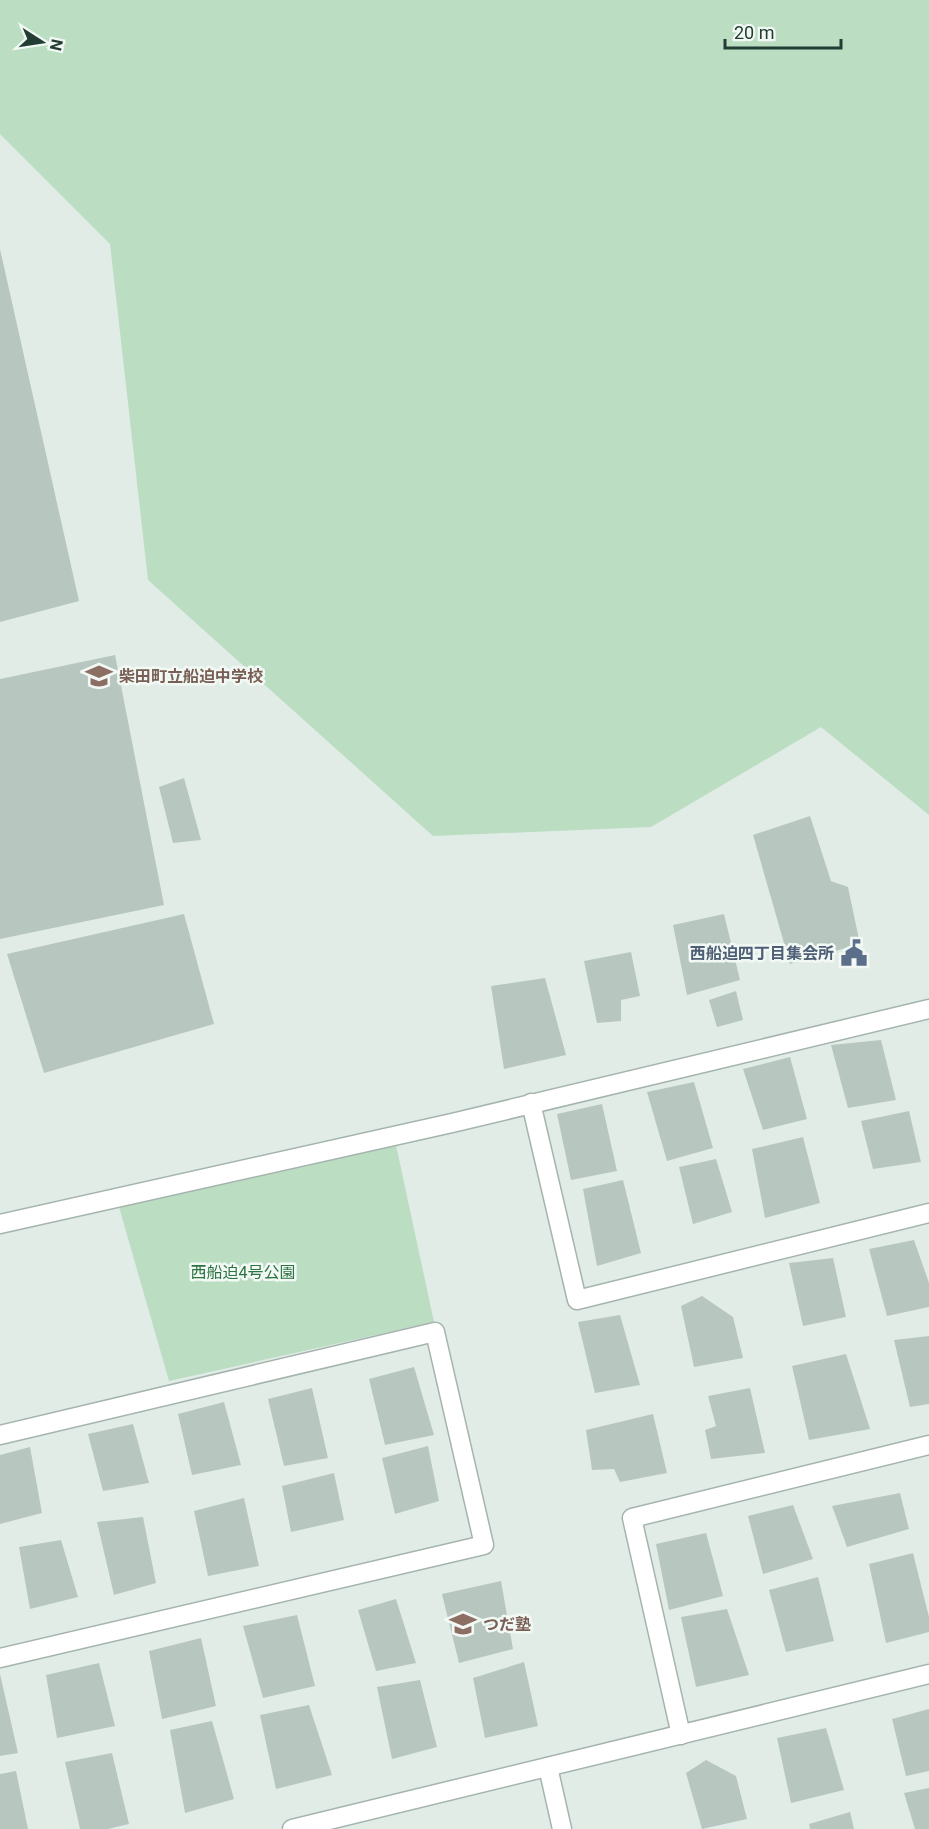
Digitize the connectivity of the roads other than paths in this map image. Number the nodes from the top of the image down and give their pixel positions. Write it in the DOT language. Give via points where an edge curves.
graph roads {
  1 [pos="929,1010"];
  2 [pos="531,1103"];
  3 [pos="929,1213"];
  4 [pos="0,1224"];
  5 [pos="0,1435"];
  6 [pos="929,1445"];
  7 [pos="0,1658"];
  8 [pos="929,1674"];
  9 [pos="681,1735"];
  10 [pos="548,1767"];
  11 [pos="292,1829"];
  12 [pos="562,1829"];
  1 -- 2 [label="street"];
  2 -- 3 [label="street" via="577,1300"];
  2 -- 4 [label="street"];
  5 -- 7 [label="street" via="435,1332 484,1545"];
  6 -- 9 [label="street" via="632,1518"];
  8 -- 9 [label="street"];
  9 -- 10 [label="street"];
  10 -- 11 [label="street"];
  10 -- 12 [label="street"];
}
